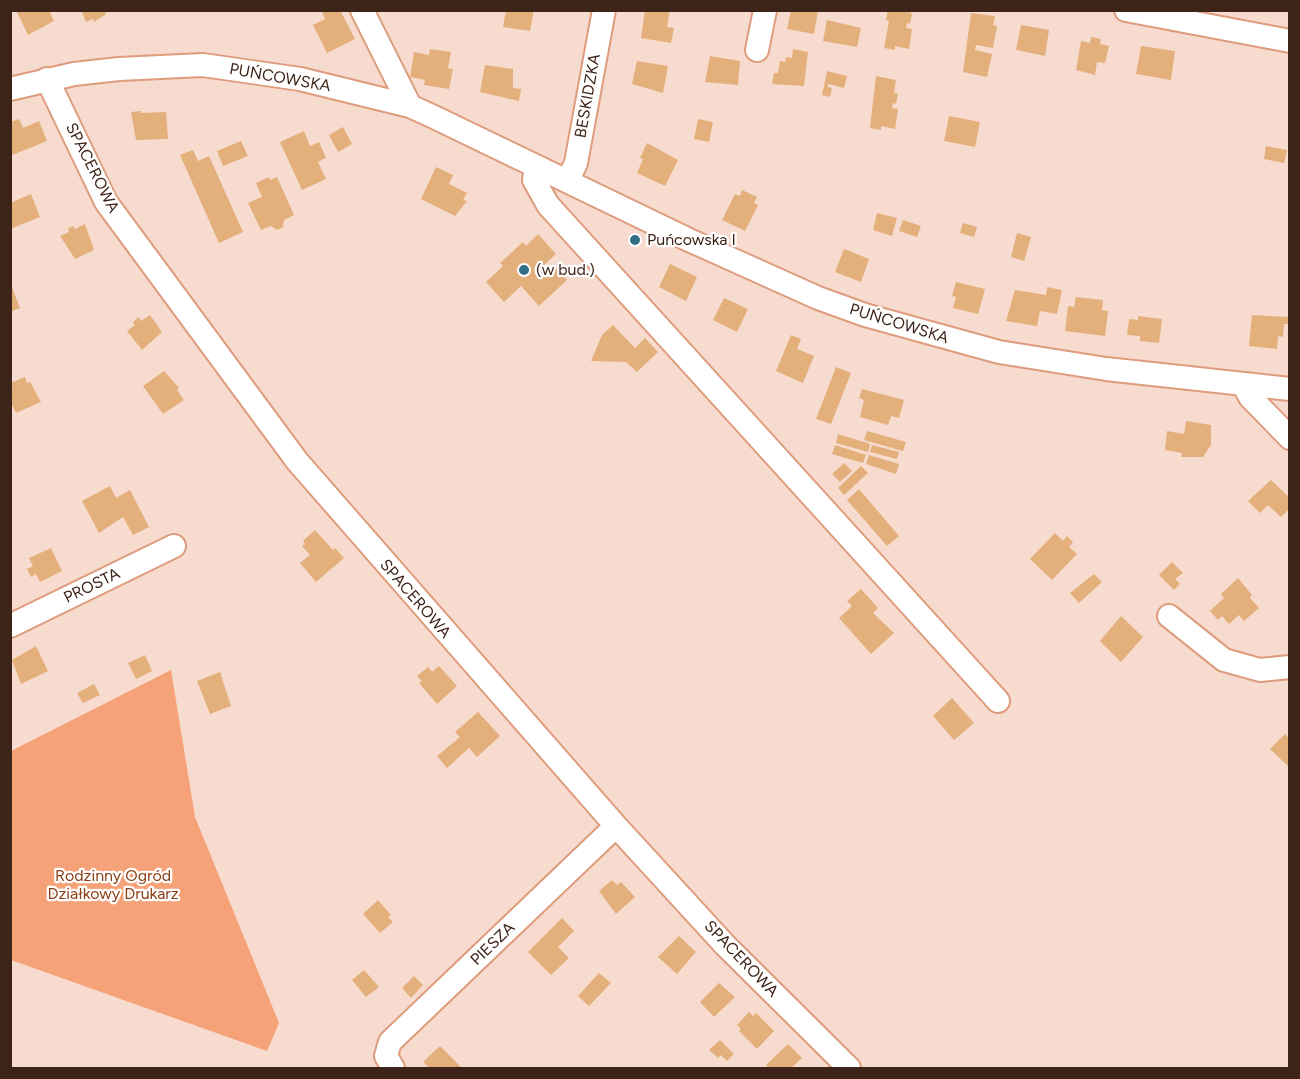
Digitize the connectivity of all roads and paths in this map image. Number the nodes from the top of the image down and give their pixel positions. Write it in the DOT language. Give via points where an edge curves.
graph roads {
  1 [pos="362,10"];
  2 [pos="604,10"];
  3 [pos="765,10"];
  4 [pos="1126,10"];
  5 [pos="1290,41"];
  6 [pos="758,50"];
  7 [pos="47,79"];
  8 [pos="10,89"];
  9 [pos="410,106"];
  10 [pos="536,166"];
  11 [pos="568,180"];
  12 [pos="1243,384"];
  13 [pos="1290,389"];
  14 [pos="1290,438"];
  15 [pos="174,546"];
  16 [pos="1169,616"];
  17 [pos="10,626"];
  18 [pos="1290,667"];
  19 [pos="998,700"];
  20 [pos="616,826"];
  21 [pos="393,1068"];
  22 [pos="849,1068"];
  1 -- 9 [label="street"];
  2 -- 11 [label="street, BESKIDZKA" via="576,163"];
  3 -- 6 [label="street"];
  4 -- 5 [label="street"];
  7 -- 8 [label="street, PUŃCOWSKA"];
  7 -- 9 [label="street, PUŃCOWSKA" via="119,69 203,65 300,79"];
  7 -- 20 [label="street, SPACEROWA" via="106,202 297,461"];
  9 -- 10 [label="street, PUŃCOWSKA"];
  10 -- 11 [label="street, PUŃCOWSKA"];
  10 -- 19 [label="street" via="534,180 548,205"];
  11 -- 12 [label="street, PUŃCOWSKA" via="689,240 865,315 999,352"];
  12 -- 13 [label="street, PUŃCOWSKA"];
  12 -- 14 [label="street" via="1250,397"];
  15 -- 17 [label="street, PROSTA"];
  16 -- 18 [label="street" via="1224,660 1260,670"];
  20 -- 21 [label="street, PIESZA" via="390,1042 387,1056"];
  20 -- 22 [label="street, SPACEROWA" via="725,945"];
}
